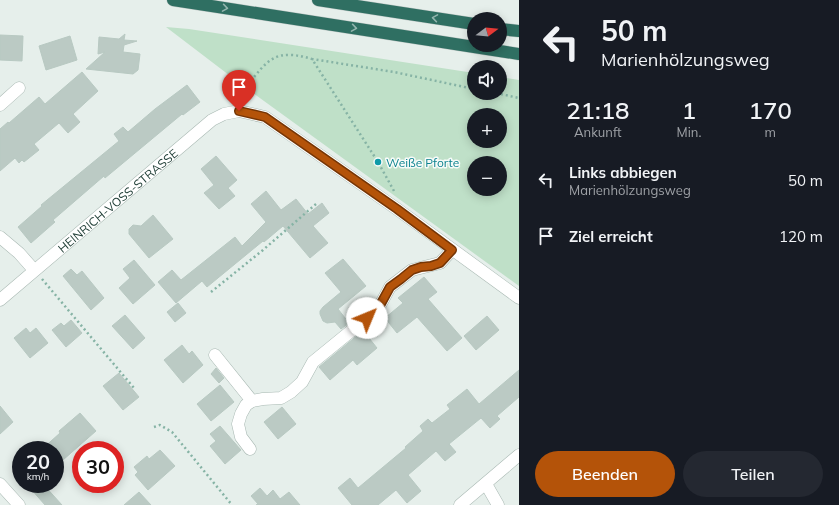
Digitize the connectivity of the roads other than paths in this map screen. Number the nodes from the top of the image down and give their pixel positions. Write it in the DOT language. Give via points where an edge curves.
graph roads {
  1 [pos="173,0"];
  2 [pos="318,0"];
  3 [pos="467,23"];
  4 [pos="507,29"];
  5 [pos="519,32"];
  6 [pos="519,54"];
  7 [pos="19,88"];
  8 [pos="0,105"];
  9 [pos="0,236"];
  10 [pos="452,250"];
  11 [pos="34,270"];
  12 [pos="519,298"];
  13 [pos="0,300"];
  14 [pos="215,355"];
  15 [pos="252,401"];
  16 [pos="250,449"];
  17 [pos="519,455"];
  18 [pos="0,484"];
  19 [pos="486,484"];
  20 [pos="462,504"];
  21 [pos="19,505"];
  22 [pos="498,505"];
  1 -- 6 [label="highway, one-way"];
  3 -- 2 [label="highway, one-way"];
  4 -- 5 [label="highway"];
  7 -- 8 [label="street"];
  9 -- 11 [label="street"];
  10 -- 11 [label="street, HEINRICH-VOSS-STRASSE" via="265,117 239,111 212,120"];
  10 -- 12 [label="street"];
  10 -- 15 [label="street" via="440,263 412,270 390,287 378,309 313,362 302,382 291,392 281,398"];
  11 -- 13 [label="street, HEINRICH-VOSS-STRASSE"];
  14 -- 15 [label="street"];
  15 -- 16 [label="street" via="246,405 238,424 241,437"];
  17 -- 19 [label="street"];
  18 -- 21 [label="street"];
  19 -- 20 [label="street"];
  19 -- 22 [label="street"];
}
